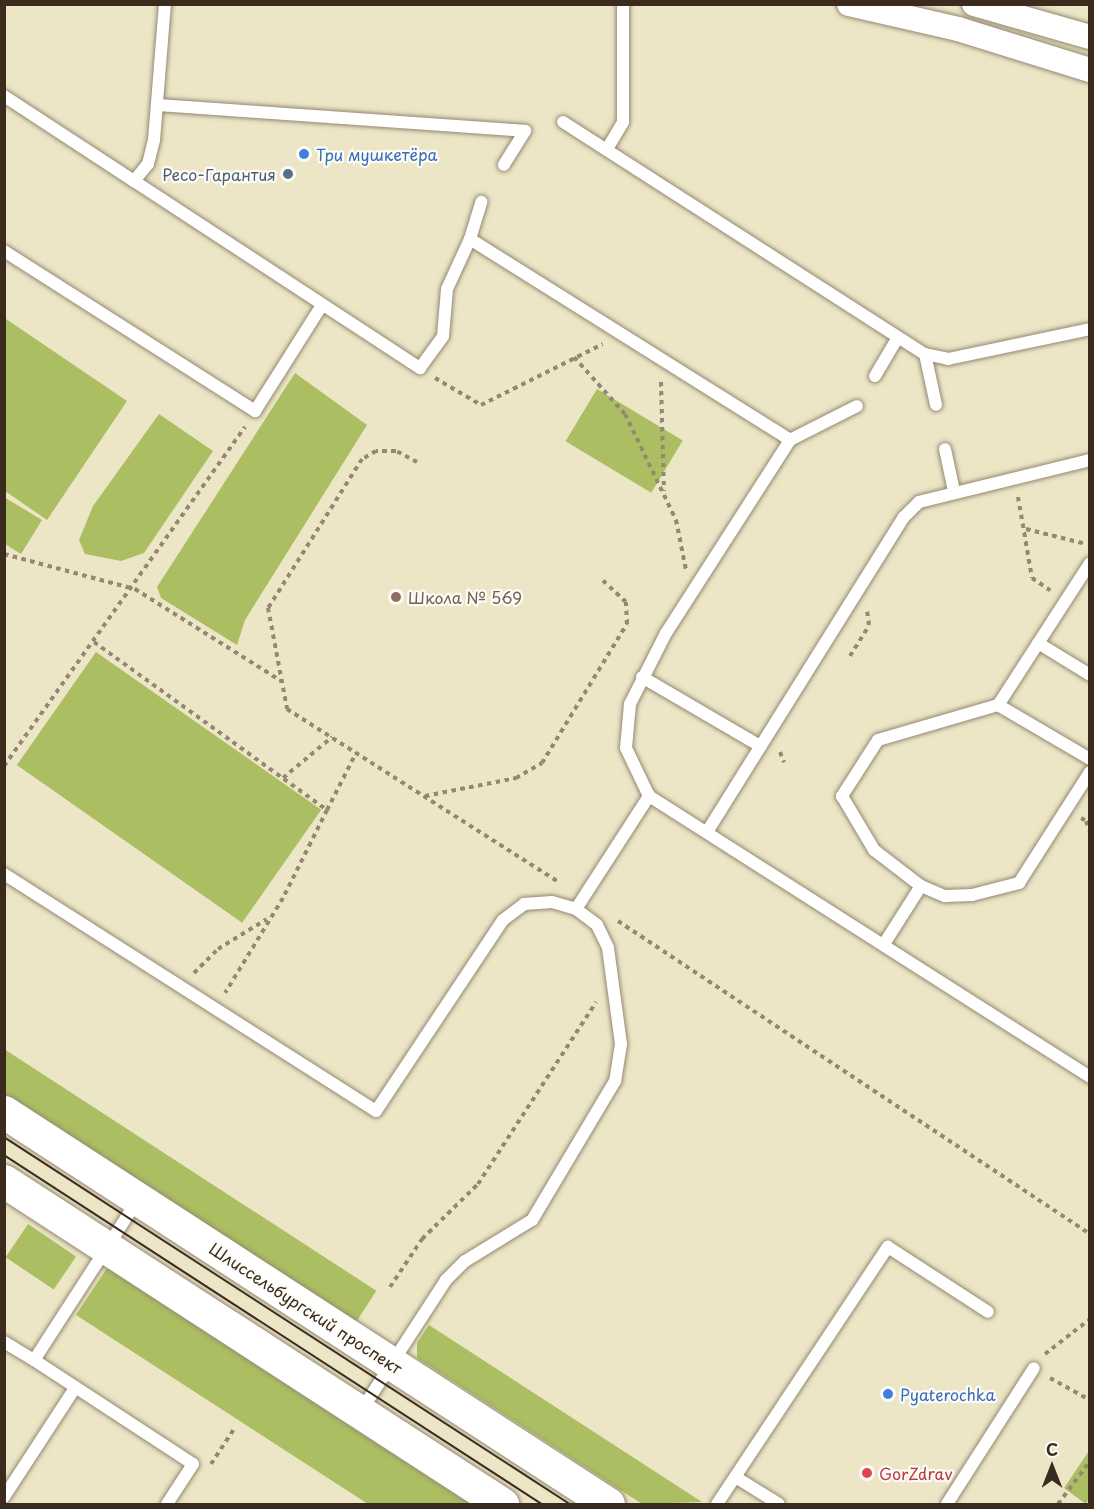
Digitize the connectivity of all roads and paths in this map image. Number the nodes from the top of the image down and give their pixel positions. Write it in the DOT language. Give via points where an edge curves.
graph roads {
  1 [pos="165,4"];
  2 [pos="623,4"];
  3 [pos="849,4"];
  4 [pos="974,4"];
  5 [pos="1089,38"];
  6 [pos="1089,70"];
  7 [pos="4,96"];
  8 [pos="157,105"];
  9 [pos="563,122"];
  10 [pos="607,149"];
  11 [pos="504,165"];
  12 [pos="134,181"];
  13 [pos="481,202"];
  14 [pos="470,239"];
  15 [pos="4,251"];
  16 [pos="322,305"];
  17 [pos="1089,329"];
  18 [pos="625,334"];
  19 [pos="897,339"];
  20 [pos="925,354"];
  21 [pos="574,357"];
  22 [pos="661,357"];
  23 [pos="420,368"];
  24 [pos="875,376"];
  25 [pos="936,405"];
  26 [pos="856,406"];
  27 [pos="255,411"];
  28 [pos="790,440"];
  29 [pos="945,449"];
  30 [pos="1089,460"];
  31 [pos="417,462"];
  32 [pos="1016,490"];
  33 [pos="954,491"];
  34 [pos="664,494"];
  35 [pos="1026,528"];
  36 [pos="1089,545"];
  37 [pos="4,554"];
  38 [pos="1089,563"];
  39 [pos="602,580"];
  40 [pos="695,587"];
  41 [pos="135,589"];
  42 [pos="1062,597"];
  43 [pos="94,642"];
  44 [pos="1038,643"];
  45 [pos="1089,675"];
  46 [pos="642,677"];
  47 [pos="282,681"];
  48 [pos="998,705"];
  49 [pos="332,737"];
  50 [pos="760,746"];
  51 [pos="356,753"];
  52 [pos="1089,759"];
  53 [pos="4,766"];
  54 [pos="1089,772"];
  55 [pos="283,778"];
  56 [pos="425,796"];
  57 [pos="650,796"];
  58 [pos="327,810"];
  59 [pos="1086,821"];
  60 [pos="1089,831"];
  61 [pos="706,832"];
  62 [pos="4,874"];
  63 [pos="921,886"];
  64 [pos="583,898"];
  65 [pos="576,909"];
  66 [pos="270,917"];
  67 [pos="884,944"];
  68 [pos="613,976"];
  69 [pos="181,986"];
  70 [pos="217,1010"];
  71 [pos="1089,1077"];
  72 [pos="4,1112"];
  73 [pos="4,1181"];
  74 [pos="138,1199"];
  75 [pos="1089,1234"];
  76 [pos="107,1248"];
  77 [pos="390,1287"];
  78 [pos="988,1311"];
  79 [pos="1089,1319"];
  80 [pos="4,1342"];
  81 [pos="34,1360"];
  82 [pos="391,1364"];
  83 [pos="1034,1368"];
  84 [pos="75,1388"];
  85 [pos="1089,1400"];
  86 [pos="360,1412"];
  87 [pos="1089,1461"];
  88 [pos="737,1478"];
  89 [pos="4,1497"];
  90 [pos="167,1504"];
  91 [pos="502,1504"];
  92 [pos="608,1504"];
  93 [pos="717,1504"];
  94 [pos="779,1504"];
  95 [pos="947,1504"];
  96 [pos="1058,1504"];
  1 -- 8 [label="lane"];
  2 -- 10 [label="lane" via="623,122"];
  3 -- 6 [label="street" via="958,29"];
  4 -- 5 [label="street"];
  7 -- 12 [label="lane"];
  8 -- 11 [label="lane" via="525,131"];
  8 -- 12 [label="lane" via="148,164"];
  9 -- 10 [label="lane"];
  10 -- 19 [label="lane"];
  12 -- 16 [label="lane"];
  13 -- 14 [label="lane"];
  14 -- 18 [label="lane"];
  14 -- 23 [label="lane" via="447,289 443,336"];
  15 -- 27 [label="lane"];
  16 -- 23 [label="lane"];
  16 -- 27 [label="lane"];
  17 -- 20 [label="lane" via="948,359"];
  18 -- 21 [label="path"];
  18 -- 22 [label="lane"];
  19 -- 20 [label="lane"];
  19 -- 24 [label="lane"];
  20 -- 25 [label="lane"];
  21 -- 23 [label="path" via="481,405"];
  21 -- 34 [label="path" via="625,414"];
  22 -- 28 [label="lane"];
  22 -- 34 [label="path"];
  26 -- 28 [label="lane"];
  27 -- 41 [label="path"];
  28 -- 40 [label="lane"];
  29 -- 33 [label="lane"];
  30 -- 33 [label="lane"];
  31 -- 47 [label="path" via="396,451 376,451 362,459 268,608"];
  32 -- 35 [label="path"];
  33 -- 50 [label="lane" via="919,502 904,517"];
  34 -- 40 [label="path" via="676,520 681,561"];
  35 -- 36 [label="path"];
  35 -- 42 [label="path" via="1032,578"];
  37 -- 41 [label="path"];
  38 -- 44 [label="lane"];
  39 -- 56 [label="path" via="626,602 627,624 542,763 516,778"];
  40 -- 46 [label="lane"];
  41 -- 43 [label="path"];
  41 -- 47 [label="path"];
  43 -- 53 [label="path"];
  43 -- 55 [label="path"];
  44 -- 45 [label="lane"];
  44 -- 48 [label="lane"];
  46 -- 50 [label="lane"];
  46 -- 57 [label="lane" via="625,737"];
  47 -- 49 [label="path" via="287,709"];
  48 -- 52 [label="lane"];
  48 -- 63 [label="lane" via="878,740 842,796 874,850"];
  49 -- 51 [label="path"];
  49 -- 55 [label="path"];
  50 -- 61 [label="lane"];
  51 -- 56 [label="path"];
  51 -- 58 [label="path"];
  54 -- 63 [label="lane" via="1018,883 945,897"];
  55 -- 58 [label="path"];
  56 -- 64 [label="path"];
  57 -- 61 [label="lane"];
  57 -- 64 [label="lane"];
  58 -- 66 [label="path"];
  59 -- 60 [label="path"];
  61 -- 67 [label="lane"];
  62 -- 69 [label="lane"];
  63 -- 67 [label="lane"];
  64 -- 65 [label="lane"];
  64 -- 75 [label="path"];
  65 -- 68 [label="lane" via="597,925"];
  65 -- 70 [label="lane" via="552,902 524,904 502,920 376,1112"];
  66 -- 69 [label="path" via="218,949"];
  66 -- 70 [label="path"];
  67 -- 71 [label="lane"];
  68 -- 77 [label="path" via="478,1184 422,1239"];
  68 -- 82 [label="lane" via="621,1063 605,1101 532,1220 465,1260"];
  69 -- 70 [label="lane"];
  72 -- 74 [label="main road, Шлиссельбургский проспект"];
  73 -- 76 [label="main road"];
  74 -- 76 [label="lane"];
  74 -- 82 [label="main road, Шлиссельбургский проспект"];
  76 -- 81 [label="lane"];
  76 -- 86 [label="main road"];
  78 -- 88 [label="lane" via="888,1247"];
  79 -- 83 [label="path"];
  80 -- 81 [label="lane"];
  81 -- 84 [label="lane"];
  82 -- 86 [label="lane"];
  82 -- 92 [label="main road, Шлиссельбургский проспект"];
  83 -- 85 [label="path"];
  83 -- 95 [label="lane"];
  84 -- 89 [label="lane"];
  84 -- 90 [label="lane" via="193,1464"];
  86 -- 91 [label="main road"];
  87 -- 96 [label="path"];
  88 -- 93 [label="lane"];
  88 -- 94 [label="lane"];
}
